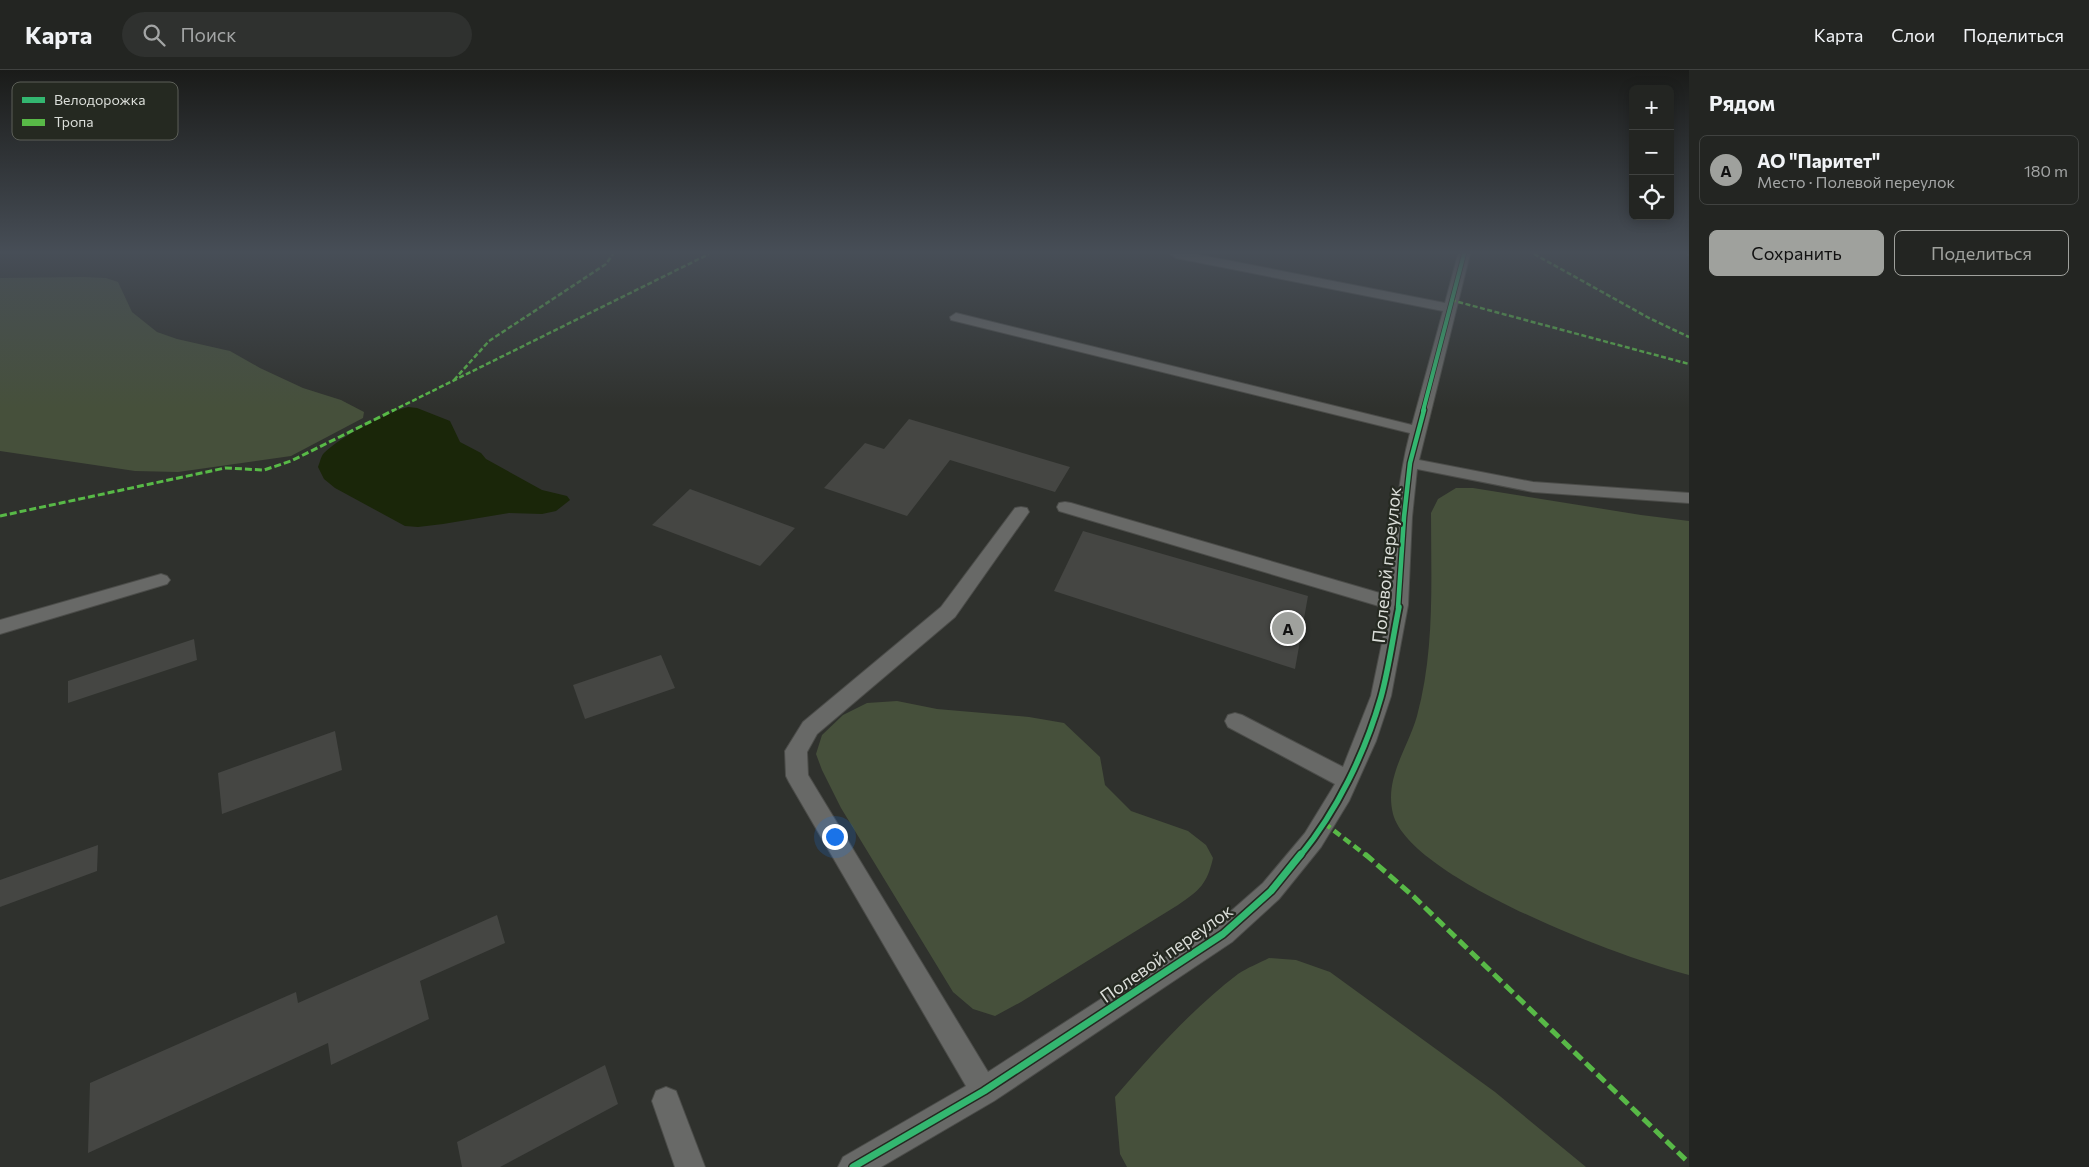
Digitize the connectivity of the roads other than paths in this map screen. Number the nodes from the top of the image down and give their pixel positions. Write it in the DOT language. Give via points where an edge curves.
graph roads {
  1 [pos="1435,305"];
  2 [pos="1449,308"];
  3 [pos="956,317"];
  4 [pos="1419,431"];
  5 [pos="1410,463"];
  6 [pos="1689,498"];
  7 [pos="1065,507"];
  8 [pos="1021,512"];
  9 [pos="160,580"];
  10 [pos="1399,605"];
  11 [pos="0,627"];
  12 [pos="1235,721"];
  13 [pos="1348,780"];
  14 [pos="984,1091"];
  15 [pos="666,1101"];
  16 [pos="690,1167"];
  17 [pos="853,1167"];
  1 -- 2 [label="street"];
  2 -- 4 [label="street, Полевой переулок"];
  3 -- 4 [label="lane"];
  4 -- 5 [label="street, Полевой переулок"];
  5 -- 6 [label="street" via="1533,487"];
  5 -- 10 [label="street, Полевой переулок"];
  7 -- 10 [label="street"];
  8 -- 14 [label="street" via="948,612 810,728 796,752 797,776"];
  9 -- 11 [label="street"];
  10 -- 13 [label="street, Полевой переулок" via="1381,696"];
  12 -- 13 [label="lane"];
  13 -- 14 [label="street, Полевой переулок" via="1314,840 1271,891 1223,934"];
  14 -- 17 [label="street, Полевой переулок"];
  15 -- 16 [label="street"];
}
